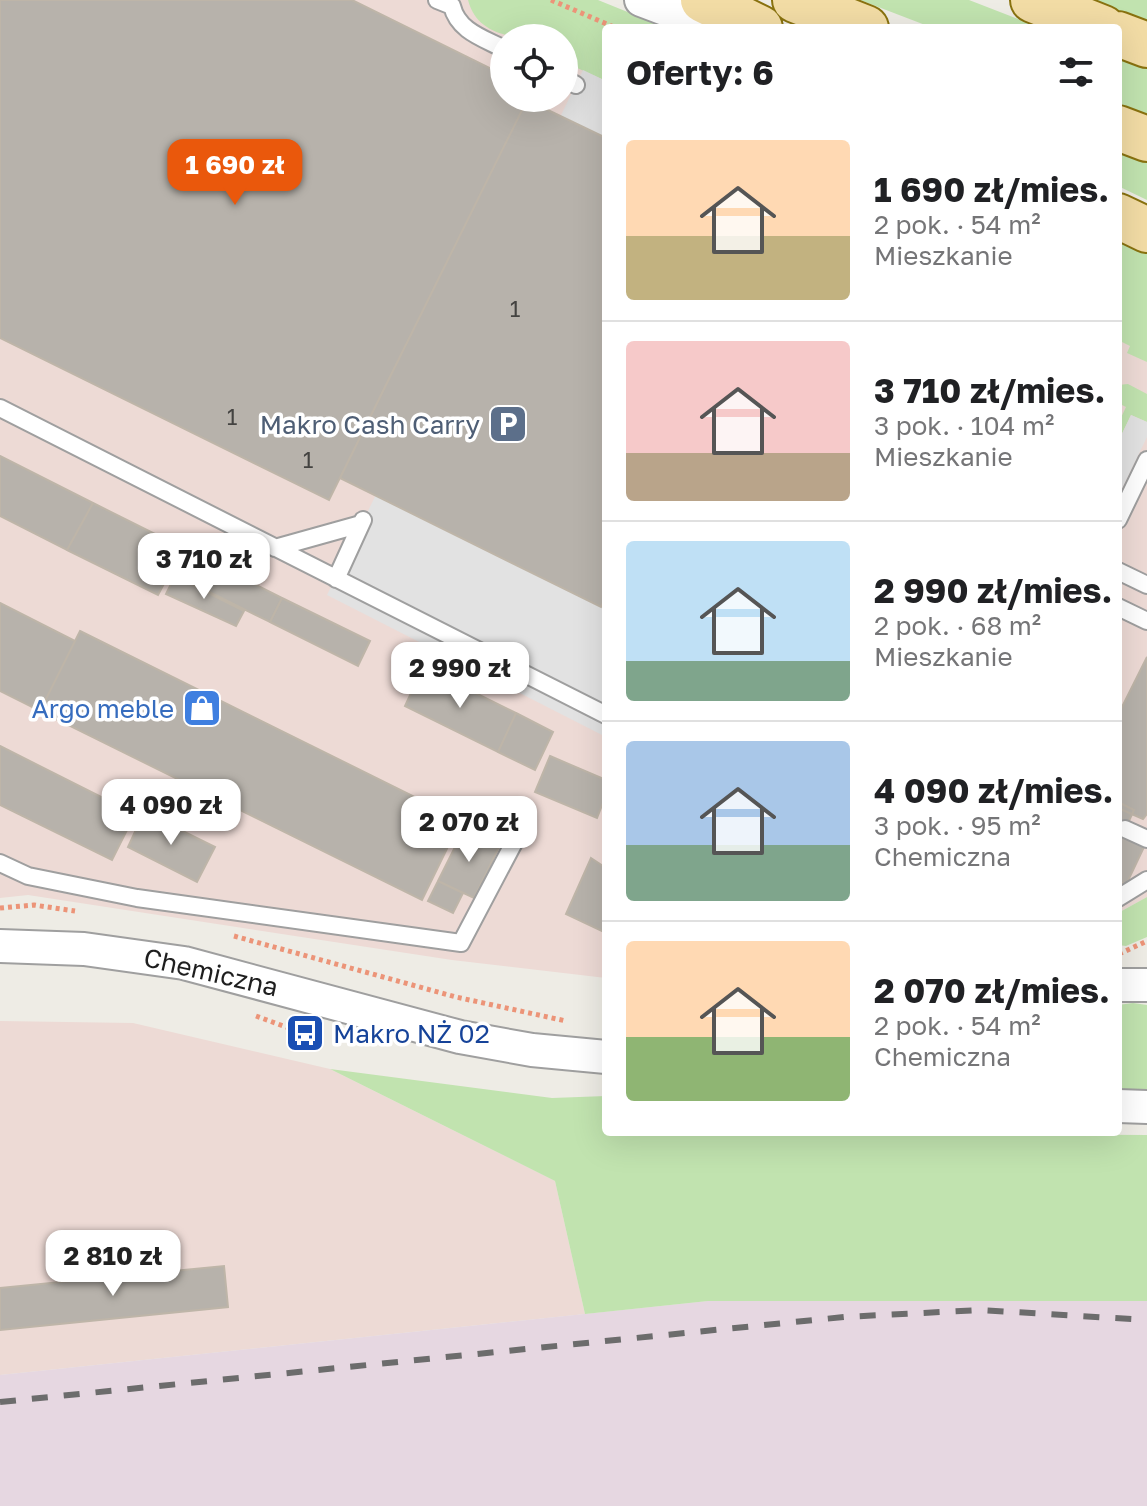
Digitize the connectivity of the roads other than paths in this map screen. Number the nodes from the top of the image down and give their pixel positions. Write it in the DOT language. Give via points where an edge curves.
graph roads {
  1 [pos="641,0"];
  2 [pos="703,0"];
  3 [pos="795,0"];
  4 [pos="1033,0"];
  5 [pos="447,2"];
  6 [pos="704,24"];
  7 [pos="752,24"];
  8 [pos="856,24"];
  9 [pos="1093,24"];
  10 [pos="1122,36"];
  11 [pos="490,42"];
  12 [pos="1147,45"];
  13 [pos="1122,130"];
  14 [pos="1147,139"];
  15 [pos="1122,218"];
  16 [pos="1147,230"];
  17 [pos="0,408"];
  18 [pos="1146,464"];
  19 [pos="1122,512"];
  20 [pos="275,548"];
  21 [pos="1122,573"];
  22 [pos="336,579"];
  23 [pos="1147,585"];
  24 [pos="1122,609"];
  25 [pos="1147,621"];
  26 [pos="602,713"];
  27 [pos="527,818"];
  28 [pos="1125,829"];
  29 [pos="1147,839"];
  30 [pos="0,863"];
  31 [pos="1147,880"];
  32 [pos="1122,896"];
  33 [pos="0,946"];
  34 [pos="602,1057"];
  35 [pos="1122,1106"];
  36 [pos="1147,1107"];
  1 -- 6 [label="street"];
  2 -- 7 [label="main road"];
  3 -- 8 [label="main road"];
  4 -- 9 [label="main road"];
  5 -- 11 [label="lane" via="457,22"];
  10 -- 12 [label="main road"];
  13 -- 14 [label="main road"];
  15 -- 16 [label="main road"];
  17 -- 20 [label="lane"];
  18 -- 19 [label="lane"];
  20 -- 22 [label="lane"];
  20 -- 22 [label="lane" via="363,519"];
  21 -- 23 [label="lane"];
  22 -- 26 [label="lane"];
  24 -- 25 [label="lane"];
  27 -- 30 [label="lane" via="461,943 137,898 28,876"];
  28 -- 29 [label="lane"];
  31 -- 32 [label="lane"];
  33 -- 34 [label="street, Chemiczna" via="84,949 184,963 460,1037"];
  35 -- 36 [label="street"];
}
